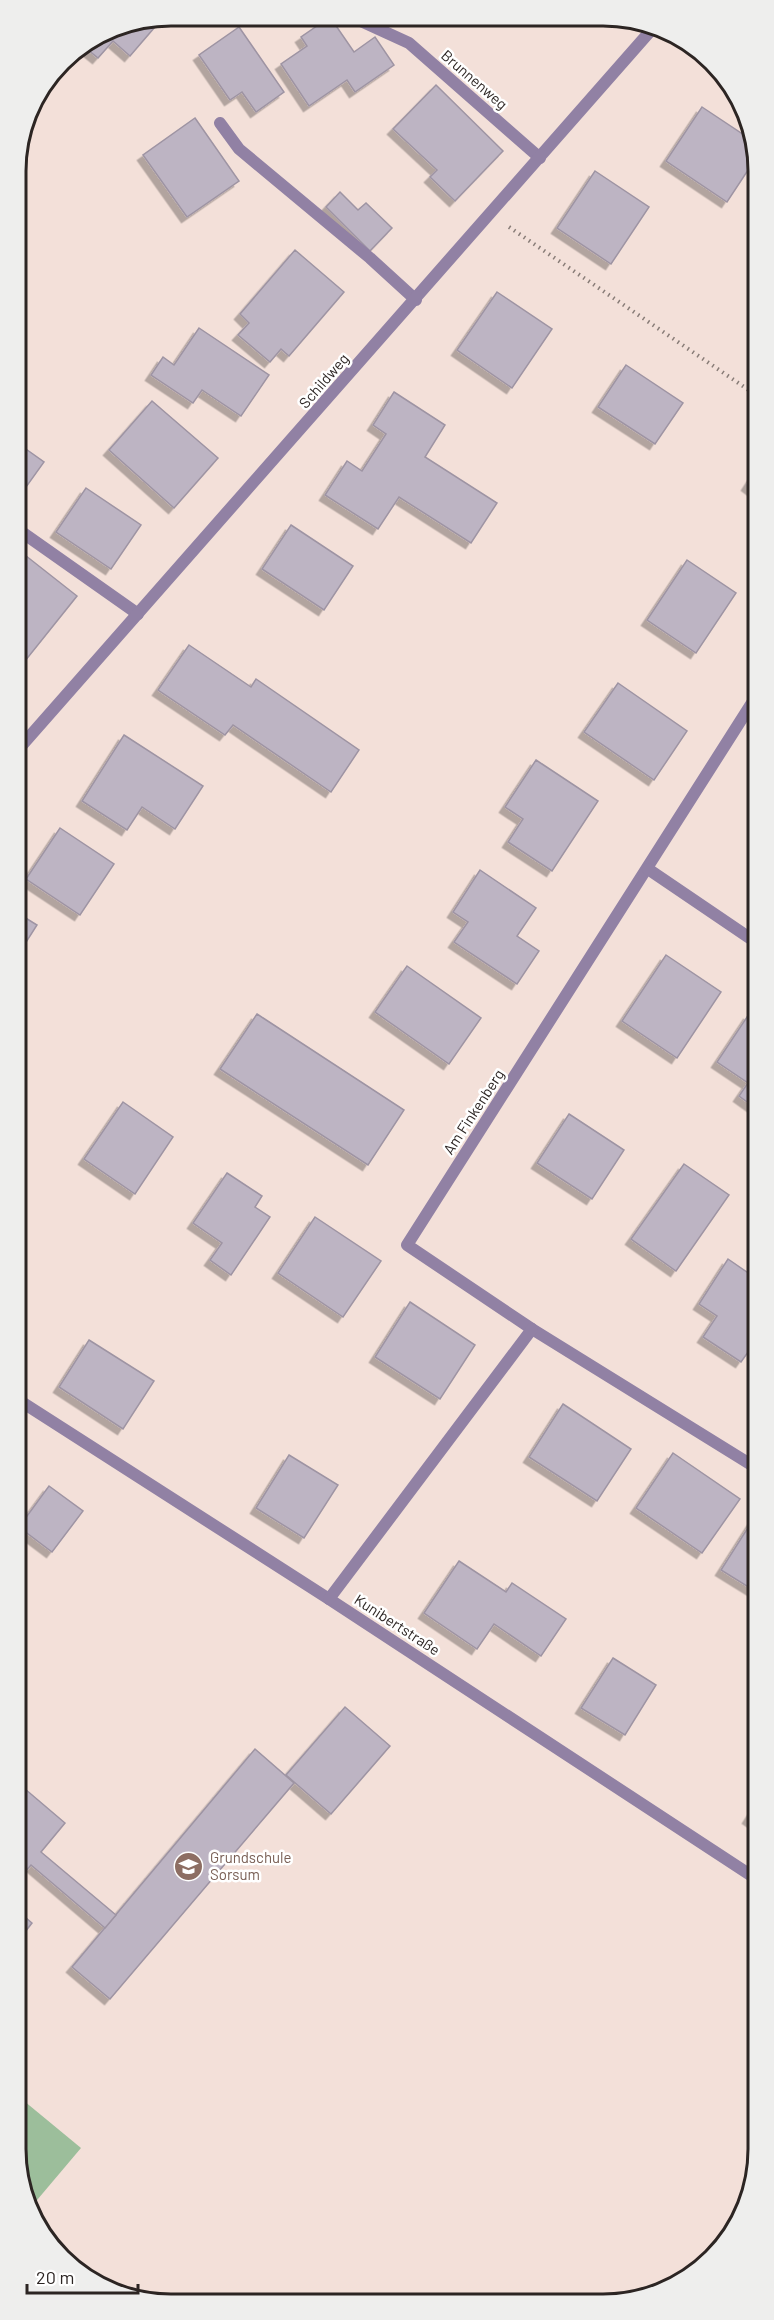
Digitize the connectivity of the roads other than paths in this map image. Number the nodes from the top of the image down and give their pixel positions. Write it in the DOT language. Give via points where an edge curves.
graph roads {
  1 [pos="372,26"];
  2 [pos="649,33"];
  3 [pos="220,123"];
  4 [pos="540,158"];
  5 [pos="416,300"];
  6 [pos="26,535"];
  7 [pos="138,614"];
  8 [pos="748,709"];
  9 [pos="26,741"];
  10 [pos="648,869"];
  11 [pos="748,937"];
  12 [pos="532,1329"];
  13 [pos="26,1405"];
  14 [pos="748,1463"];
  15 [pos="329,1599"];
  16 [pos="748,1873"];
  1 -- 4 [label="street, Brunnenweg" via="409,43"];
  2 -- 4 [label="street, Schildweg"];
  3 -- 5 [label="street" via="239,149"];
  4 -- 5 [label="street, Schildweg"];
  5 -- 7 [label="street, Schildweg"];
  6 -- 7 [label="street"];
  7 -- 9 [label="street, Schildweg"];
  8 -- 10 [label="street, Am Finkenberg"];
  10 -- 11 [label="street"];
  10 -- 12 [label="street, Am Finkenberg" via="407,1245"];
  12 -- 14 [label="street, Am Finkenberg"];
  12 -- 15 [label="street"];
  13 -- 15 [label="street, Kunibertstraße"];
  15 -- 16 [label="street, Kunibertstraße"];
}
